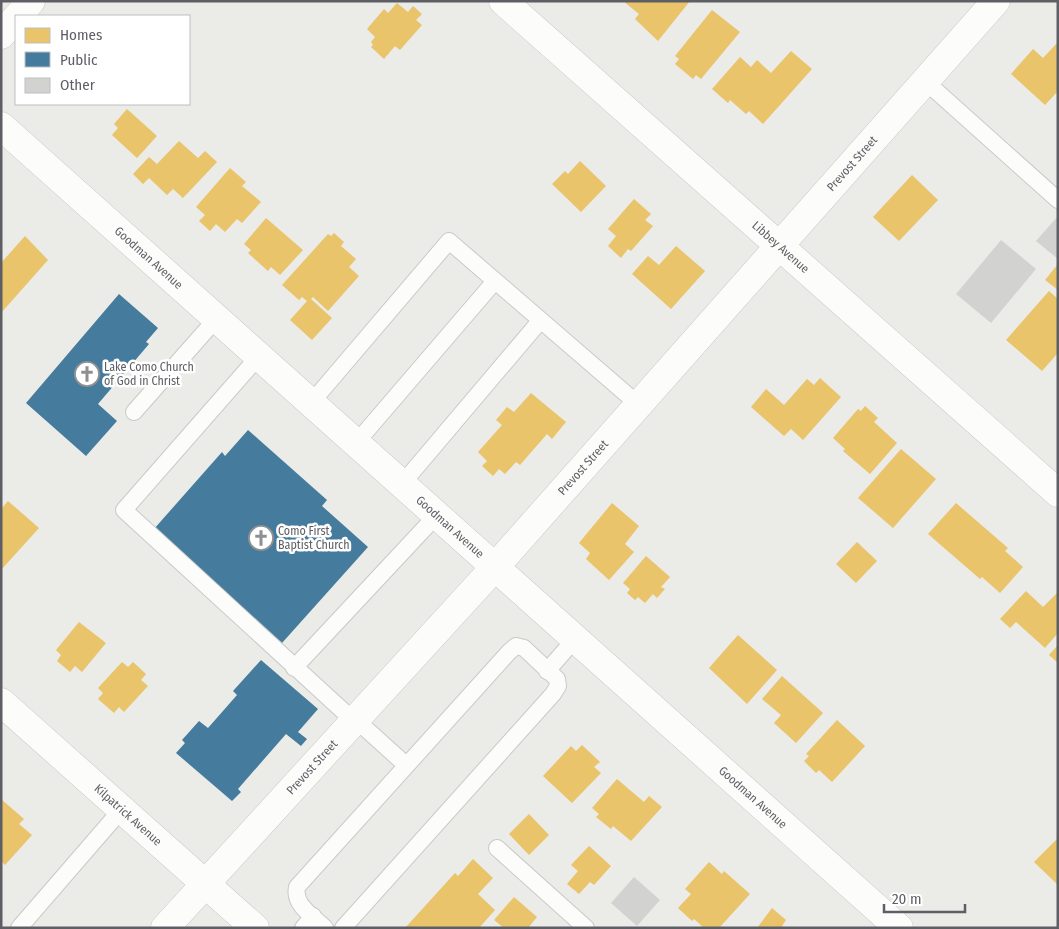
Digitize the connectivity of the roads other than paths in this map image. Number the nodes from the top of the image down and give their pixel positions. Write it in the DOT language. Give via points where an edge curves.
graph roads {
  1 [pos="32,1"];
  2 [pos="503,1"];
  3 [pos="996,1"];
  4 [pos="19,15"];
  5 [pos="15,19"];
  6 [pos="1,35"];
  7 [pos="925,81"];
  8 [pos="1,126"];
  9 [pos="1058,200"];
  10 [pos="779,246"];
  11 [pos="495,281"];
  12 [pos="217,318"];
  13 [pos="540,320"];
  14 [pos="259,356"];
  15 [pos="311,403"];
  16 [pos="639,405"];
  17 [pos="134,412"];
  18 [pos="356,443"];
  19 [pos="402,484"];
  20 [pos="1058,494"];
  21 [pos="436,516"];
  22 [pos="495,568"];
  23 [pos="575,639"];
  24 [pos="294,668"];
  25 [pos="548,670"];
  26 [pos="1,702"];
  27 [pos="354,720"];
  28 [pos="406,766"];
  29 [pos="122,809"];
  30 [pos="497,848"];
  31 [pos="205,883"];
  32 [pos="308,922"];
  33 [pos="20,928"];
  34 [pos="165,928"];
  35 [pos="255,928"];
  36 [pos="325,928"];
  37 [pos="343,928"];
  38 [pos="586,928"];
  39 [pos="899,928"];
  1 -- 4 [label="street"];
  2 -- 10 [label="street, Libbey Avenue"];
  3 -- 7 [label="street, Prevost Street"];
  5 -- 6 [label="street"];
  7 -- 9 [label="lane"];
  7 -- 10 [label="street, Prevost Street"];
  8 -- 12 [label="street, Goodman Avenue"];
  10 -- 16 [label="street, Prevost Street"];
  10 -- 20 [label="street, Libbey Avenue"];
  11 -- 13 [label="lane"];
  11 -- 15 [label="lane" via="448,241"];
  11 -- 18 [label="lane"];
  12 -- 14 [label="street, Goodman Avenue"];
  12 -- 17 [label="lane"];
  13 -- 16 [label="lane"];
  13 -- 19 [label="lane"];
  14 -- 15 [label="street, Goodman Avenue"];
  14 -- 24 [label="lane" via="124,510"];
  15 -- 18 [label="street, Goodman Avenue"];
  16 -- 22 [label="street, Prevost Street"];
  18 -- 19 [label="street, Goodman Avenue"];
  19 -- 21 [label="street, Goodman Avenue"];
  21 -- 22 [label="street, Goodman Avenue"];
  21 -- 24 [label="lane"];
  22 -- 23 [label="street, Goodman Avenue"];
  22 -- 27 [label="street, Prevost Street"];
  23 -- 25 [label="lane"];
  23 -- 39 [label="street, Goodman Avenue"];
  24 -- 27 [label="lane"];
  25 -- 28 [label="lane" via="524,648 516,646"];
  25 -- 37 [label="lane" via="557,679 558,686 553,694"];
  26 -- 29 [label="street, Kilpatrick Avenue"];
  27 -- 28 [label="lane"];
  27 -- 31 [label="street, Prevost Street"];
  28 -- 32 [label="lane" via="297,887 295,895"];
  29 -- 31 [label="street, Kilpatrick Avenue"];
  29 -- 33 [label="lane"];
  30 -- 38 [label="lane"];
  31 -- 34 [label="street, Prevost Street"];
  31 -- 35 [label="street, Kilpatrick Avenue"];
  32 -- 36 [label="lane"];
}
